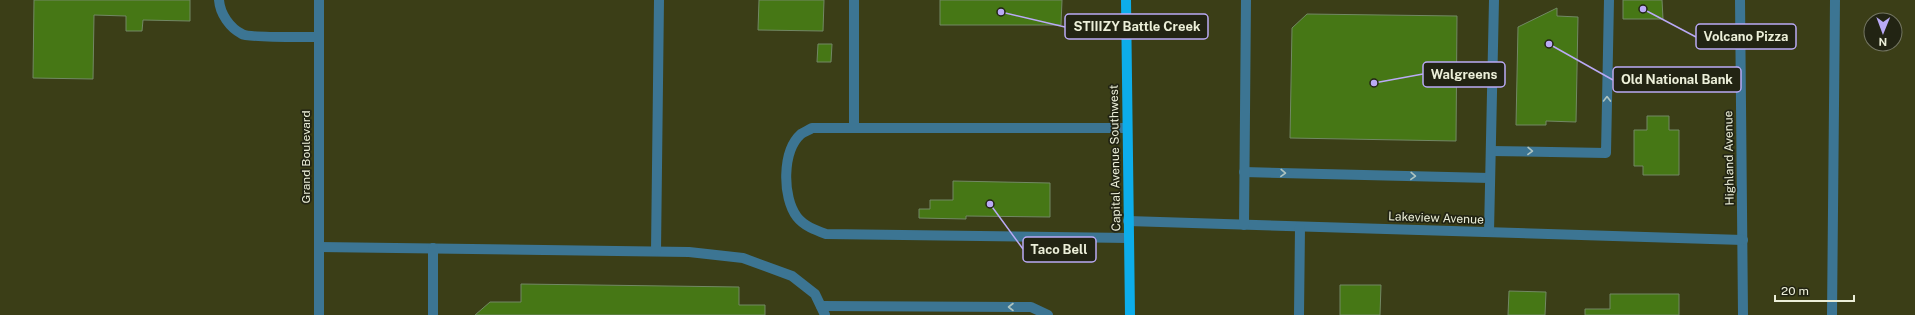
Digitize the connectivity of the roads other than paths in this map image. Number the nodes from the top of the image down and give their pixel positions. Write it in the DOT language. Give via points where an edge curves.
graph roads {
  1 [pos="219,0"];
  2 [pos="319,0"];
  3 [pos="659,0"];
  4 [pos="854,0"];
  5 [pos="1126,0"];
  6 [pos="1246,0"];
  7 [pos="1494,0"];
  8 [pos="1609,0"];
  9 [pos="1740,0"];
  10 [pos="1835,0"];
  11 [pos="319,37"];
  12 [pos="854,128"];
  13 [pos="1127,128"];
  14 [pos="1491,151"];
  15 [pos="1244,172"];
  16 [pos="1490,178"];
  17 [pos="1128,221"];
  18 [pos="1244,225"];
  19 [pos="1300,227"];
  20 [pos="1489,232"];
  21 [pos="1129,238"];
  22 [pos="1743,240"];
  23 [pos="319,247"];
  24 [pos="433,248"];
  25 [pos="656,252"];
  26 [pos="823,311"];
  27 [pos="880,311"];
  28 [pos="319,315"];
  29 [pos="433,315"];
  30 [pos="1048,315"];
  31 [pos="1130,315"];
  32 [pos="1300,315"];
  33 [pos="1743,315"];
  34 [pos="1832,315"];
  1 -- 11 [label="street" via="220,8 231,26 243,35"];
  2 -- 11 [label="street, Grand Boulevard"];
  3 -- 25 [label="street"];
  4 -- 12 [label="street"];
  5 -- 13 [label="main road, Capital Avenue Southwest"];
  6 -- 15 [label="street"];
  7 -- 14 [label="street"];
  14 -- 8 [label="street, one-way" via="1606,153"];
  9 -- 22 [label="street, Highland Avenue"];
  10 -- 34 [label="street"];
  11 -- 23 [label="street, Grand Boulevard"];
  12 -- 13 [label="street"];
  12 -- 21 [label="street" via="812,128 802,134 792,147 786,182 788,202 797,218 811,229 826,234"];
  13 -- 17 [label="main road, Capital Avenue Southwest"];
  14 -- 16 [label="street"];
  15 -- 16 [label="street, one-way"];
  15 -- 18 [label="street"];
  16 -- 20 [label="street"];
  17 -- 18 [label="street, Lakeview Avenue"];
  17 -- 21 [label="main road, Capital Avenue Southwest"];
  18 -- 19 [label="street, Lakeview Avenue"];
  19 -- 20 [label="street, Lakeview Avenue"];
  19 -- 32 [label="street"];
  20 -- 22 [label="street, Lakeview Avenue"];
  21 -- 31 [label="main road, Capital Avenue Southwest"];
  22 -- 33 [label="street, Highland Avenue"];
  23 -- 24 [label="street"];
  23 -- 28 [label="street, Grand Boulevard"];
  24 -- 25 [label="street"];
  24 -- 29 [label="street"];
  25 -- 26 [label="street" via="689,252 743,258 792,276 815,294"];
  26 -- 27 [label="street"];
  30 -- 27 [label="street, one-way" via="1031,307"];
}
